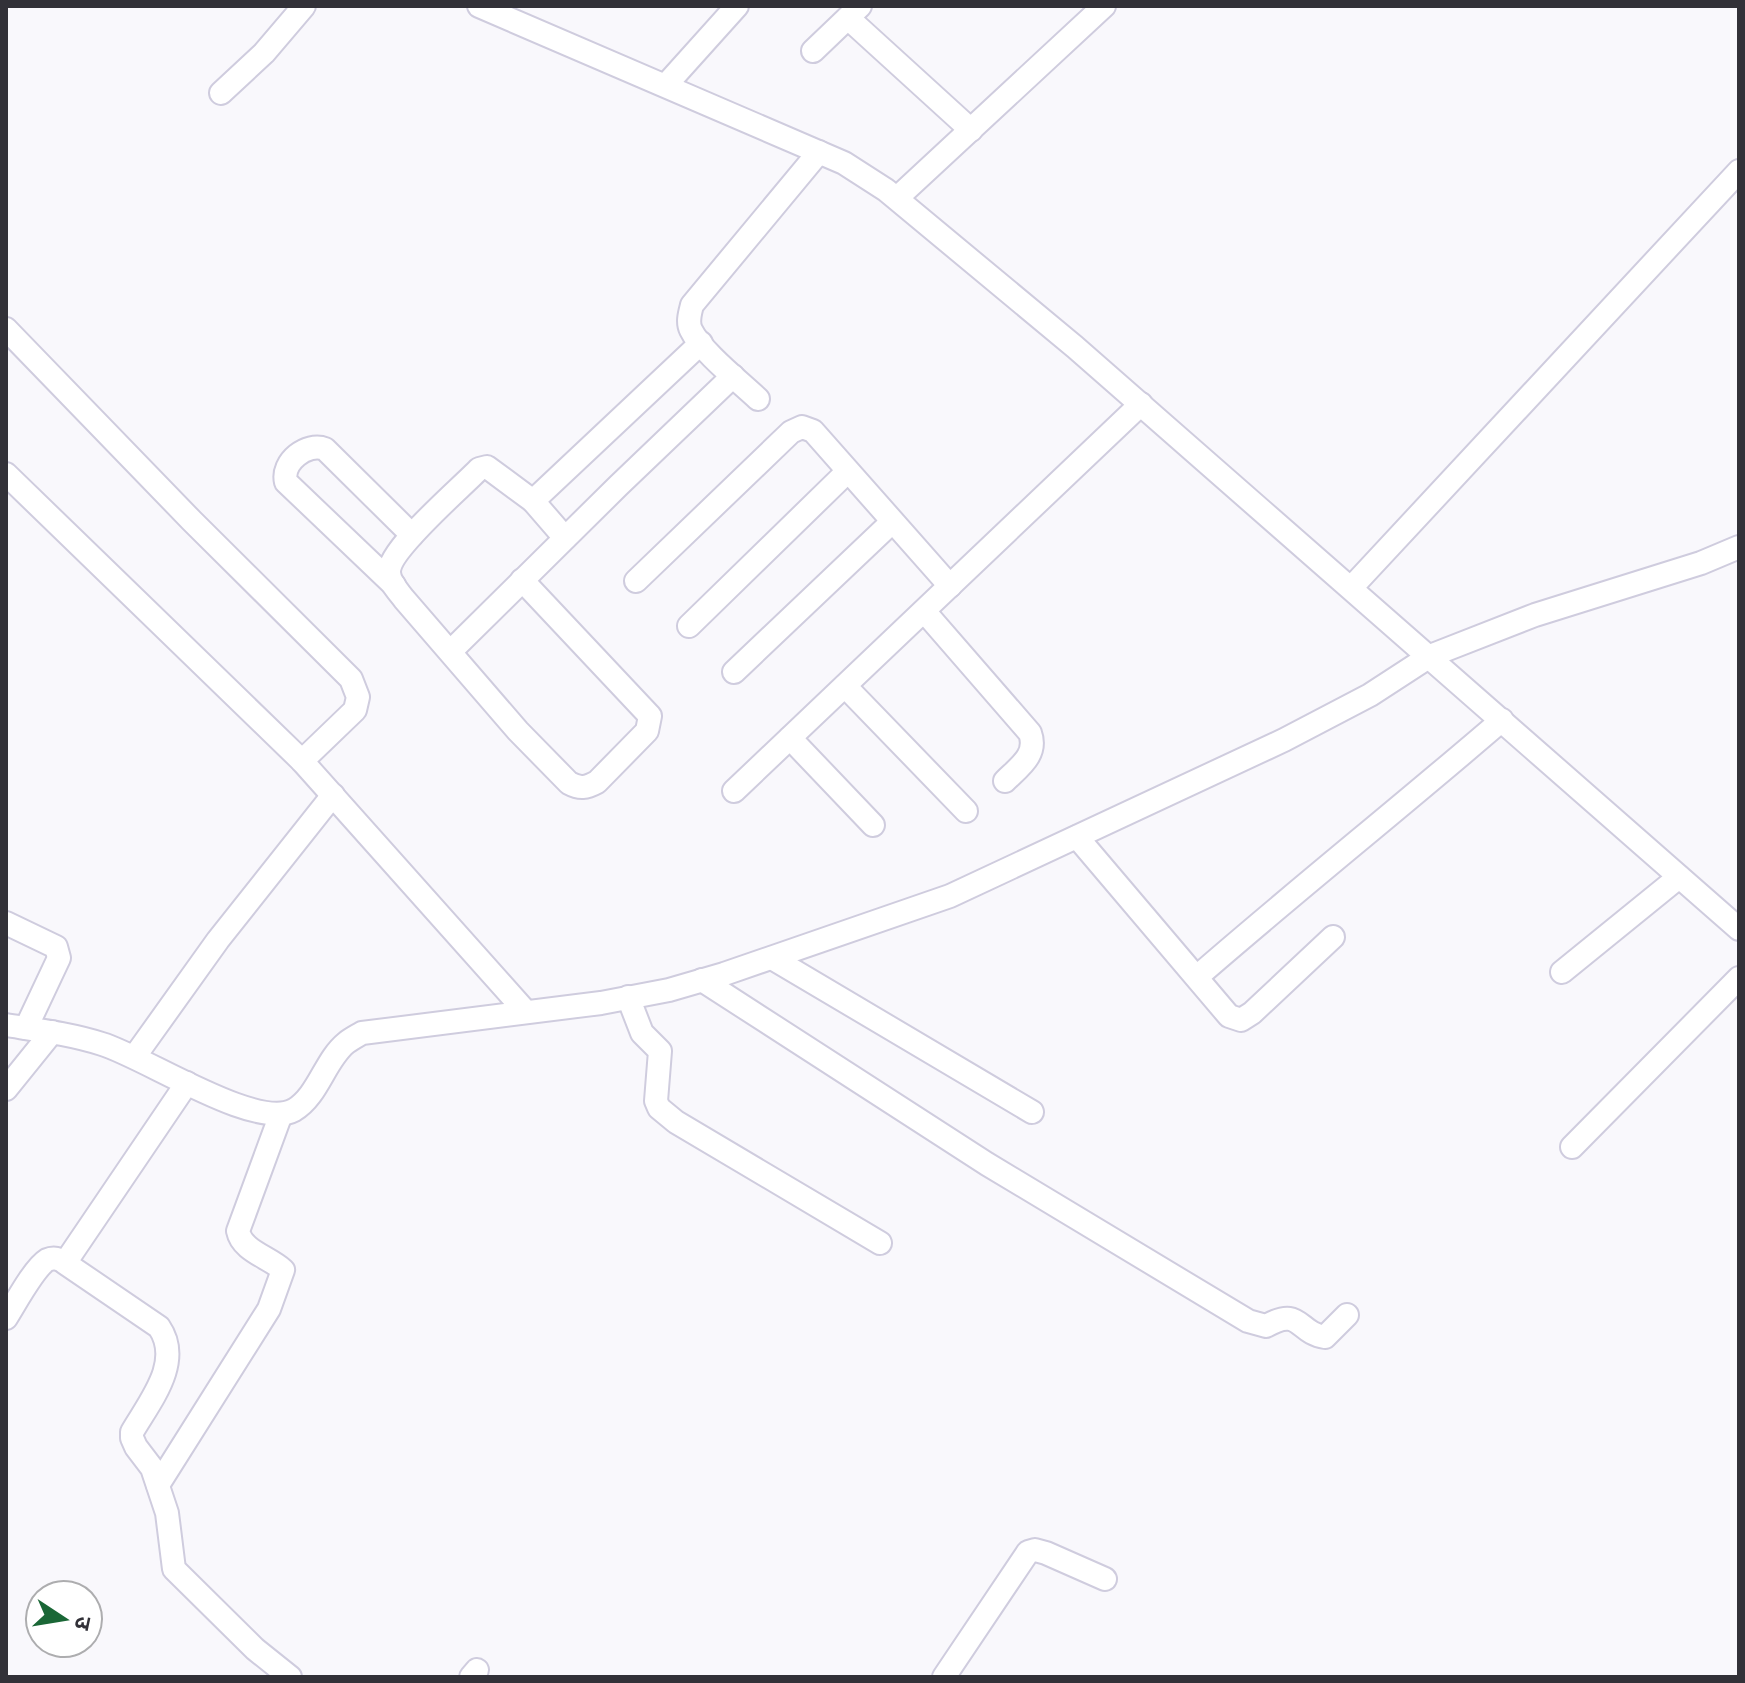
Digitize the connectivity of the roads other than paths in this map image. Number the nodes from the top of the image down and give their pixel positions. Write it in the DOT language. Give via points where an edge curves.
graph roads {
  1 [pos="304,6"];
  2 [pos="479,6"];
  3 [pos="737,6"];
  4 [pos="1104,6"];
  5 [pos="854,12"];
  6 [pos="813,51"];
  7 [pos="666,85"];
  8 [pos="221,93"];
  9 [pos="971,130"];
  10 [pos="819,152"];
  11 [pos="1739,171"];
  12 [pos="897,198"];
  13 [pos="6,329"];
  14 [pos="701,343"];
  15 [pos="733,376"];
  16 [pos="758,399"];
  17 [pos="1141,404"];
  18 [pos="847,472"];
  19 [pos="6,474"];
  20 [pos="533,501"];
  21 [pos="892,522"];
  22 [pos="412,535"];
  23 [pos="565,538"];
  24 [pos="1739,547"];
  25 [pos="522,580"];
  26 [pos="636,581"];
  27 [pos="394,585"];
  28 [pos="950,586"];
  29 [pos="1351,588"];
  30 [pos="924,611"];
  31 [pos="689,626"];
  32 [pos="451,651"];
  33 [pos="1430,656"];
  34 [pos="734,672"];
  35 [pos="845,686"];
  36 [pos="1502,720"];
  37 [pos="790,738"];
  38 [pos="302,761"];
  39 [pos="1005,781"];
  40 [pos="734,791"];
  41 [pos="333,795"];
  42 [pos="966,811"];
  43 [pos="873,825"];
  44 [pos="1077,837"];
  45 [pos="1679,877"];
  46 [pos="6,923"];
  47 [pos="1739,929"];
  48 [pos="1333,937"];
  49 [pos="772,958"];
  50 [pos="1562,972"];
  51 [pos="1198,976"];
  52 [pos="1739,978"];
  53 [pos="702,980"];
  54 [pos="628,997"];
  55 [pos="526,1012"];
  56 [pos="16,1026"];
  57 [pos="52,1032"];
  58 [pos="135,1056"];
  59 [pos="187,1083"];
  60 [pos="6,1089"];
  61 [pos="1032,1112"];
  62 [pos="281,1114"];
  63 [pos="1572,1147"];
  64 [pos="880,1243"];
  65 [pos="65,1262"];
  66 [pos="1347,1315"];
  67 [pos="6,1318"];
  68 [pos="158,1485"];
  69 [pos="1105,1579"];
  70 [pos="290,1677"];
  71 [pos="944,1677"];
  1 -- 8 [label="street"];
  2 -- 7 [label="street"];
  3 -- 7 [label="street"];
  4 -- 9 [label="street"];
  5 -- 6 [label="street"];
  5 -- 9 [label="street"];
  7 -- 10 [label="street"];
  9 -- 12 [label="street"];
  10 -- 12 [label="street"];
  10 -- 14 [label="street" via="692,305 688,318"];
  11 -- 29 [label="street"];
  12 -- 17 [label="street"];
  13 -- 38 [label="street" via="351,679 358,697 355,710"];
  14 -- 15 [label="street"];
  14 -- 20 [label="street"];
  15 -- 16 [label="street"];
  15 -- 23 [label="street"];
  17 -- 28 [label="street"];
  17 -- 29 [label="street"];
  18 -- 21 [label="street"];
  18 -- 26 [label="street" via="813,431 802,427 791,432"];
  18 -- 31 [label="street"];
  19 -- 38 [label="street"];
  20 -- 22 [label="street" via="498,473 479,469"];
  20 -- 23 [label="street"];
  21 -- 28 [label="street"];
  21 -- 34 [label="street"];
  22 -- 27 [label="street" via="390,564"];
  22 -- 27 [label="street" via="325,449 308,448 289,463 286,482"];
  23 -- 25 [label="street"];
  24 -- 33 [label="street"];
  25 -- 32 [label="street"];
  25 -- 32 [label="street" via="650,716 647,731 597,782 578,788 569,783"];
  27 -- 32 [label="street"];
  28 -- 30 [label="street"];
  29 -- 33 [label="street"];
  30 -- 35 [label="street"];
  30 -- 39 [label="street" via="1030,733 1032,751"];
  33 -- 36 [label="street"];
  33 -- 44 [label="street" via="1284,740"];
  35 -- 37 [label="street"];
  35 -- 42 [label="street"];
  36 -- 45 [label="street"];
  36 -- 51 [label="street"];
  37 -- 40 [label="street"];
  37 -- 43 [label="street"];
  38 -- 41 [label="street"];
  41 -- 55 [label="street"];
  41 -- 58 [label="street"];
  44 -- 49 [label="street" via="950,896"];
  44 -- 51 [label="street"];
  45 -- 47 [label="street"];
  45 -- 50 [label="street"];
  46 -- 56 [label="street" via="56,947 59,958"];
  48 -- 51 [label="street" via="1241,1020 1229,1016"];
  49 -- 53 [label="street"];
  49 -- 61 [label="street"];
  52 -- 63 [label="street"];
  53 -- 54 [label="street"];
  53 -- 66 [label="street" via="987,1164 1248,1321 1266,1326 1290,1318 1325,1337"];
  54 -- 55 [label="street"];
  54 -- 64 [label="street" via="642,1033 660,1051 655,1087 659,1108"];
  55 -- 62 [label="street" via="362,1033 345,1044 305,1100"];
  56 -- 57 [label="street"];
  57 -- 58 [label="street"];
  57 -- 60 [label="street"];
  58 -- 59 [label="street"];
  59 -- 62 [label="street" via="246,1110"];
  59 -- 65 [label="street"];
  62 -- 68 [label="street" via="238,1231 247,1246 283,1270 282,1279 269,1309"];
  65 -- 67 [label="street" via="58,1258 41,1265"];
  65 -- 68 [label="street" via="166,1337 167,1369 132,1432"];
  68 -- 70 [label="street" via="174,1569"];
  69 -- 71 [label="street" via="1046,1553 1028,1552"];
}
